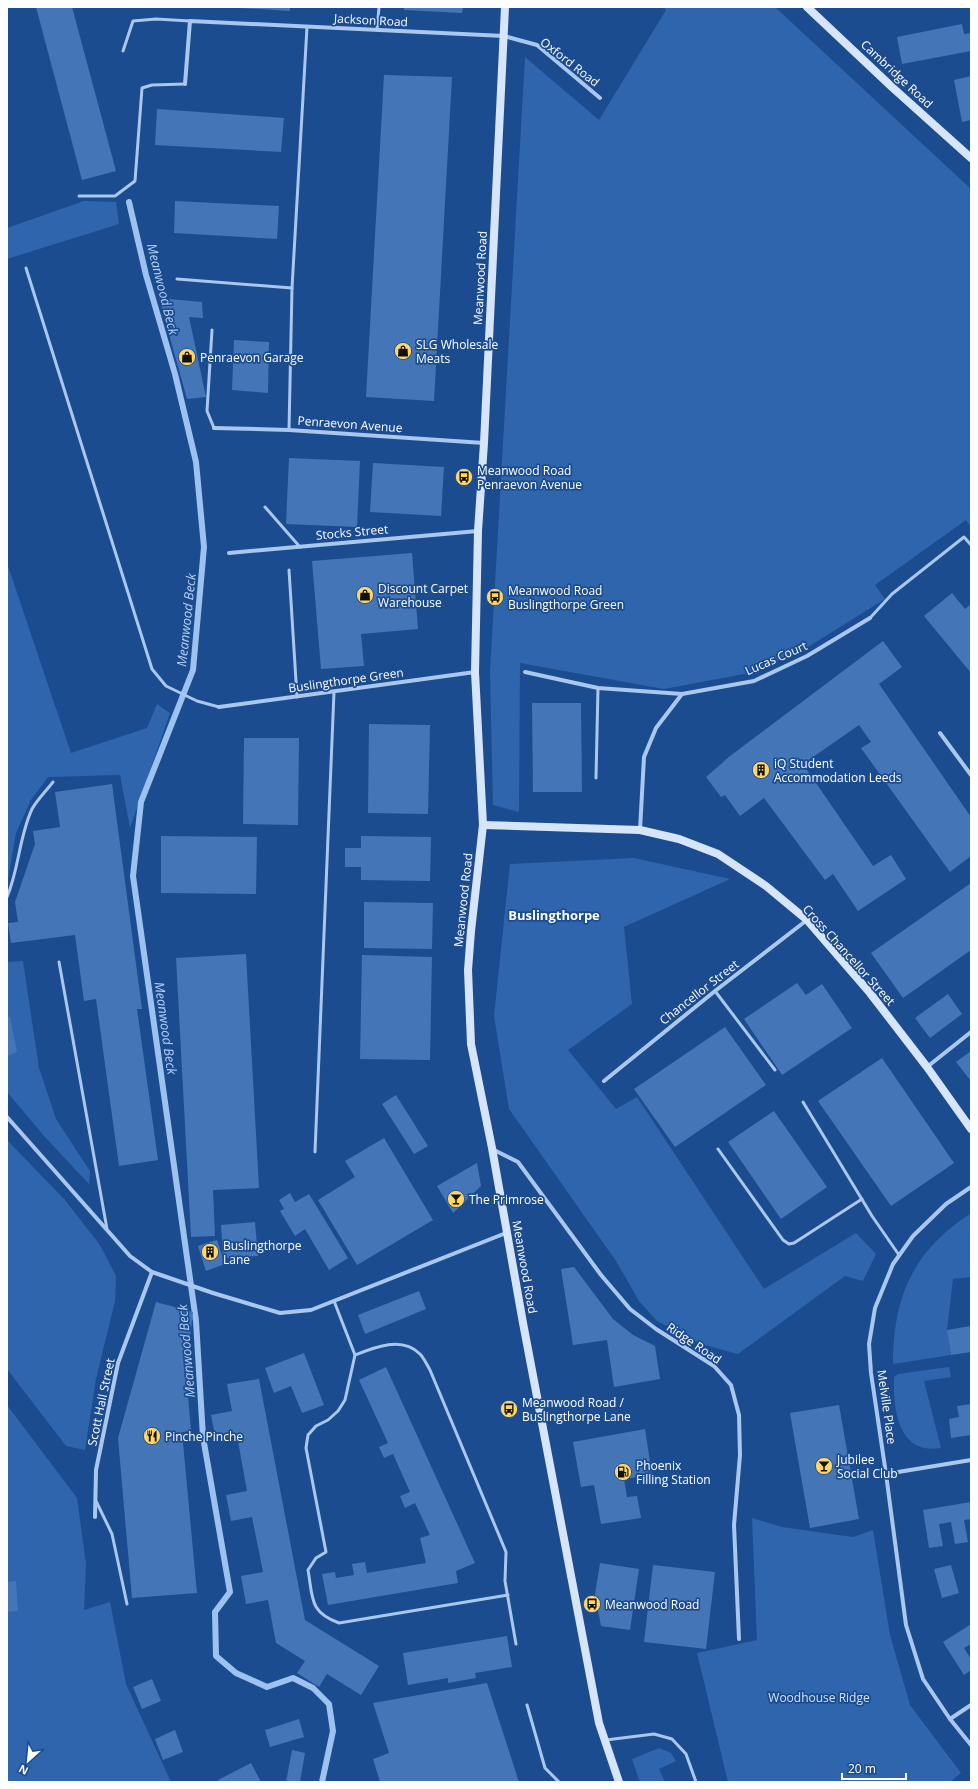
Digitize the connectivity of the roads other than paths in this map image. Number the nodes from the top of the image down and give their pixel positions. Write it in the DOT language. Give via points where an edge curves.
graph roads {
  1 [pos="379,7"];
  2 [pos="505,7"];
  3 [pos="807,7"];
  4 [pos="190,21"];
  5 [pos="307,27"];
  6 [pos="377,30"];
  7 [pos="504,36"];
  8 [pos="123,51"];
  9 [pos="185,84"];
  10 [pos="600,98"];
  11 [pos="971,158"];
  12 [pos="80,196"];
  13 [pos="26,268"];
  14 [pos="177,279"];
  15 [pos="292,288"];
  16 [pos="212,330"];
  17 [pos="214,428"];
  18 [pos="289,430"];
  19 [pos="484,443"];
  20 [pos="265,507"];
  21 [pos="478,531"];
  22 [pos="971,545"];
  23 [pos="300,547"];
  24 [pos="229,553"];
  25 [pos="289,570"];
  26 [pos="870,618"];
  27 [pos="475,672"];
  28 [pos="525,672"];
  29 [pos="598,688"];
  30 [pos="334,692"];
  31 [pos="682,694"];
  32 [pos="297,697"];
  33 [pos="218,706"];
  34 [pos="940,733"];
  35 [pos="971,774"];
  36 [pos="596,778"];
  37 [pos="53,782"];
  38 [pos="482,826"];
  39 [pos="640,830"];
  40 [pos="7,897"];
  41 [pos="807,920"];
  42 [pos="59,962"];
  43 [pos="715,991"];
  44 [pos="971,1032"];
  45 [pos="927,1066"];
  46 [pos="775,1070"];
  47 [pos="604,1081"];
  48 [pos="803,1102"];
  49 [pos="7,1117"];
  50 [pos="971,1129"];
  51 [pos="492,1148"];
  52 [pos="718,1149"];
  53 [pos="315,1152"];
  54 [pos="971,1187"];
  55 [pos="862,1198"];
  56 [pos="107,1230"];
  57 [pos="506,1233"];
  58 [pos="899,1255"];
  59 [pos="152,1272"];
  60 [pos="334,1301"];
  61 [pos="355,1355"];
  62 [pos="971,1460"];
  63 [pos="886,1474"];
  64 [pos="96,1499"];
  65 [pos="95,1517"];
  66 [pos="508,1595"];
  67 [pos="127,1604"];
  68 [pos="739,1639"];
  69 [pos="516,1644"];
  70 [pos="526,1705"];
  71 [pos="971,1705"];
  72 [pos="950,1719"];
  73 [pos="604,1740"];
  74 [pos="971,1745"];
  75 [pos="559,1782"];
  76 [pos="619,1782"];
  77 [pos="696,1782"];
  1 -- 6 [label="lane"];
  2 -- 7 [label="street, Meanwood Road"];
  3 -- 11 [label="street, Cambridge Road"];
  4 -- 5 [label="street, Jackson Road"];
  4 -- 8 [label="lane" via="133,21"];
  4 -- 9 [label="street"];
  5 -- 6 [label="street, Jackson Road"];
  5 -- 15 [label="lane"];
  6 -- 7 [label="street, Jackson Road"];
  7 -- 10 [label="street, Oxford Road" via="537,45"];
  7 -- 19 [label="street, Meanwood Road"];
  9 -- 12 [label="lane" via="152,85 142,88 135,181 115,196"];
  13 -- 33 [label="lane" via="152,669 166,686 197,701"];
  14 -- 15 [label="lane"];
  15 -- 18 [label="lane"];
  16 -- 17 [label="lane" via="207,411"];
  17 -- 18 [label="street, Penraevon Avenue"];
  18 -- 19 [label="street, Penraevon Avenue"];
  19 -- 21 [label="street, Meanwood Road"];
  20 -- 23 [label="lane"];
  21 -- 23 [label="street, Stocks Street"];
  21 -- 27 [label="street, Meanwood Road"];
  22 -- 26 [label="lane" via="964,537 892,594"];
  23 -- 24 [label="street, Stocks Street"];
  25 -- 32 [label="lane"];
  26 -- 31 [label="street, Lucas Court" via="807,656 754,680"];
  27 -- 30 [label="street, Buslingthorpe Green"];
  27 -- 38 [label="street, Meanwood Road"];
  28 -- 29 [label="street, Lucas Court"];
  29 -- 31 [label="street, Lucas Court"];
  29 -- 36 [label="lane"];
  30 -- 32 [label="street, Buslingthorpe Green"];
  30 -- 53 [label="lane"];
  31 -- 39 [label="street" via="656,728 644,757"];
  32 -- 33 [label="street, Buslingthorpe Green"];
  34 -- 35 [label="street"];
  37 -- 40 [label="lane" via="33,808 21,839 13,883"];
  38 -- 39 [label="street, Cross Chancellor Street"];
  38 -- 51 [label="street, Meanwood Road" via="470,931 469,985 471,1044"];
  39 -- 41 [label="street, Cross Chancellor Street" via="679,839 718,854 766,886"];
  41 -- 43 [label="street, Chancellor Street"];
  41 -- 45 [label="street, Cross Chancellor Street" via="870,993"];
  42 -- 56 [label="lane"];
  43 -- 46 [label="lane"];
  43 -- 47 [label="street, Chancellor Street"];
  44 -- 45 [label="street"];
  45 -- 50 [label="street, Cross Chancellor Street"];
  48 -- 55 [label="lane"];
  49 -- 56 [label="street"];
  51 -- 57 [label="street, Meanwood Road"];
  51 -- 68 [label="street, Ridge Road" via="518,1162 601,1276 630,1309 714,1366 732,1385 739,1415 740,1441 734,1525"];
  52 -- 55 [label="lane" via="783,1240 789,1244"];
  54 -- 58 [label="street, Melville Place" via="946,1204 913,1236"];
  55 -- 58 [label="lane"];
  56 -- 59 [label="street" via="130,1256"];
  57 -- 60 [label="street"];
  57 -- 73 [label="street, Meanwood Road" via="598,1723"];
  58 -- 63 [label="street, Melville Place" via="875,1308 870,1344 871,1374"];
  59 -- 60 [label="street" via="280,1313 311,1310"];
  59 -- 64 [label="street, Scott Hall Street" via="118,1363 96,1470"];
  60 -- 61 [label="lane"];
  61 -- 66 [label="lane" via="396,1344 409,1346 421,1354 506,1552 505,1581"];
  61 -- 66 [label="lane" via="345,1400 338,1411 316,1426 308,1435 306,1448 326,1552 316,1558 308,1570 314,1606 325,1618 339,1622"];
  62 -- 63 [label="street"];
  63 -- 72 [label="street, Melville Place" via="906,1625 923,1680"];
  64 -- 65 [label="street, Scott Hall Street"];
  64 -- 67 [label="lane" via="112,1534"];
  66 -- 69 [label="lane"];
  70 -- 75 [label="lane" via="545,1768"];
  71 -- 72 [label="street"];
  72 -- 74 [label="street, Melville Place"];
  73 -- 76 [label="street, Meanwood Road"];
  73 -- 77 [label="lane" via="654,1734 672,1739 686,1754"];
}
